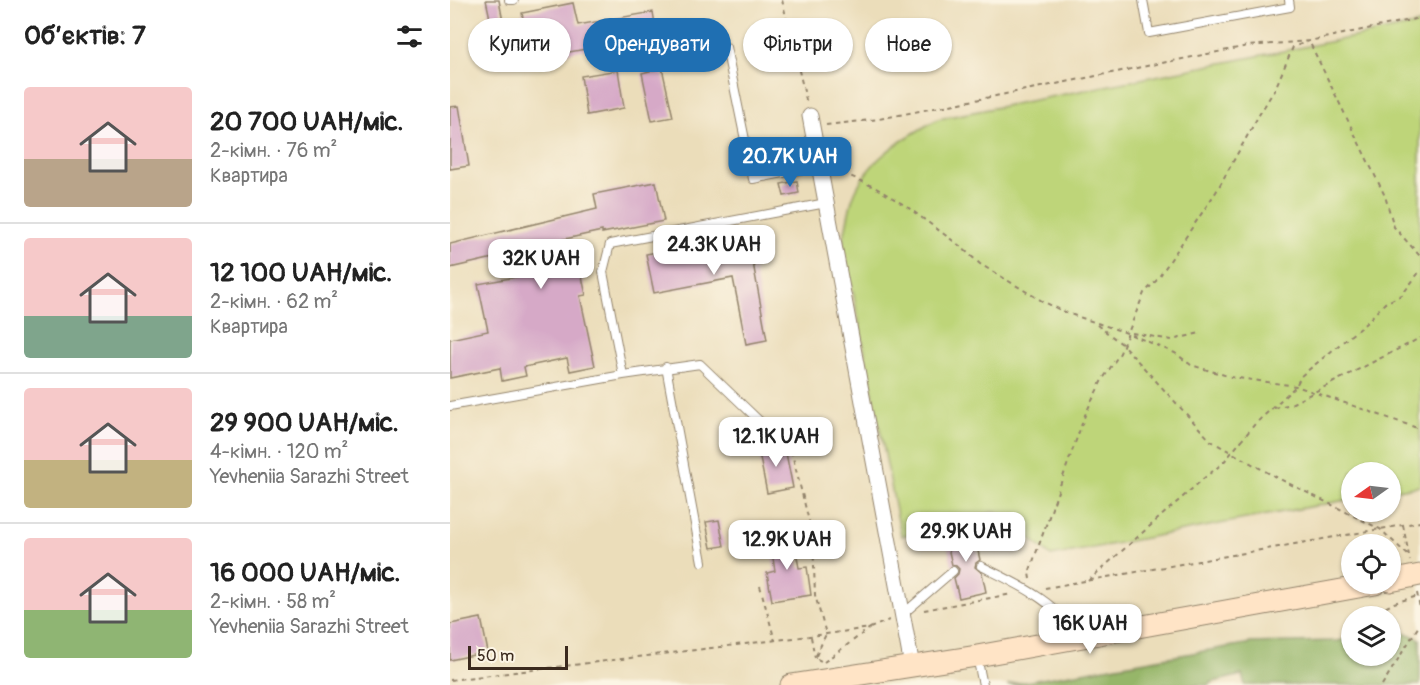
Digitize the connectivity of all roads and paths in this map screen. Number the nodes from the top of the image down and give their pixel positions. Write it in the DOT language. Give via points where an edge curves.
graph roads {
  1 [pos="509,0"];
  2 [pos="514,0"];
  3 [pos="782,0"];
  4 [pos="1143,0"];
  5 [pos="1289,0"];
  6 [pos="1420,18"];
  7 [pos="1309,41"];
  8 [pos="731,71"];
  9 [pos="811,121"];
  10 [pos="818,164"];
  11 [pos="826,203"];
  12 [pos="1420,255"];
  13 [pos="1420,271"];
  14 [pos="1094,322"];
  15 [pos="1127,333"];
  16 [pos="1200,333"];
  17 [pos="1420,338"];
  18 [pos="1122,344"];
  19 [pos="666,367"];
  20 [pos="623,375"];
  21 [pos="1296,386"];
  22 [pos="1312,392"];
  23 [pos="450,406"];
  24 [pos="1271,409"];
  25 [pos="1420,429"];
  26 [pos="787,431"];
  27 [pos="1231,453"];
  28 [pos="1420,522"];
  29 [pos="810,527"];
  30 [pos="1380,529"];
  31 [pos="760,555"];
  32 [pos="1409,556"];
  33 [pos="702,562"];
  34 [pos="981,566"];
  35 [pos="953,571"];
  36 [pos="1088,581"];
  37 [pos="1401,583"];
  38 [pos="760,586"];
  39 [pos="1419,586"];
  40 [pos="1341,590"];
  41 [pos="1031,591"];
  42 [pos="1388,606"];
  43 [pos="903,614"];
  44 [pos="1420,624"];
  45 [pos="870,628"];
  46 [pos="826,634"];
  47 [pos="811,636"];
  48 [pos="1073,639"];
  49 [pos="775,640"];
  50 [pos="977,656"];
  51 [pos="816,658"];
  52 [pos="912,666"];
  53 [pos="450,680"];
  54 [pos="791,685"];
  55 [pos="983,685"];
  56 [pos="1382,685"];
  1 -- 2 [label="lane"];
  3 -- 9 [label="path"];
  4 -- 5 [label="lane" via="1149,33 1290,7"];
  6 -- 7 [label="path"];
  7 -- 9 [label="path" via="1248,46 879,119"];
  7 -- 12 [label="path" via="1385,196 1394,227"];
  7 -- 15 [label="path" via="1293,47 1275,90 1230,169 1157,280 1144,293"];
  8 -- 10 [label="lane" via="753,179"];
  9 -- 10 [label="street"];
  10 -- 11 [label="street"];
  10 -- 14 [label="path" via="876,188 906,206 980,264 1042,301"];
  11 -- 20 [label="lane" via="610,244 603,272"];
  11 -- 43 [label="street"];
  13 -- 21 [label="path" via="1402,295 1385,303 1301,376"];
  14 -- 15 [label="path"];
  14 -- 18 [label="path"];
  15 -- 16 [label="path" via="1172,340"];
  15 -- 18 [label="path"];
  15 -- 21 [label="path" via="1174,353 1191,365 1231,377"];
  17 -- 22 [label="path"];
  18 -- 27 [label="path" via="1211,441"];
  18 -- 41 [label="path" via="1085,415 1029,573"];
  19 -- 20 [label="lane"];
  19 -- 26 [label="lane" via="700,364 774,435"];
  19 -- 33 [label="lane"];
  20 -- 23 [label="lane"];
  21 -- 22 [label="path"];
  21 -- 24 [label="path"];
  22 -- 24 [label="path" via="1291,404"];
  22 -- 25 [label="path"];
  24 -- 27 [label="path"];
  26 -- 29 [label="path"];
  27 -- 30 [label="path"];
  27 -- 36 [label="path"];
  28 -- 30 [label="path"];
  29 -- 31 [label="path" via="764,536 767,554"];
  29 -- 46 [label="path" via="815,595"];
  30 -- 32 [label="path"];
  30 -- 36 [label="path"];
  34 -- 41 [label="lane"];
  35 -- 43 [label="lane"];
  36 -- 41 [label="path"];
  37 -- 39 [label="main road"];
  38 -- 49 [label="path"];
  39 -- 42 [label="path"];
  40 -- 48 [label="main road"];
  41 -- 43 [label="path"];
  41 -- 48 [label="lane" via="1070,625"];
  43 -- 45 [label="path"];
  43 -- 52 [label="street"];
  44 -- 56 [label="path"];
  45 -- 46 [label="path"];
  45 -- 51 [label="path" via="824,663"];
  46 -- 47 [label="path"];
  46 -- 51 [label="path"];
  47 -- 49 [label="path"];
  47 -- 51 [label="path"];
  48 -- 50 [label="main road"];
  49 -- 53 [label="path"];
  50 -- 52 [label="main road"];
  50 -- 55 [label="lane"];
  52 -- 54 [label="main road"];
}
